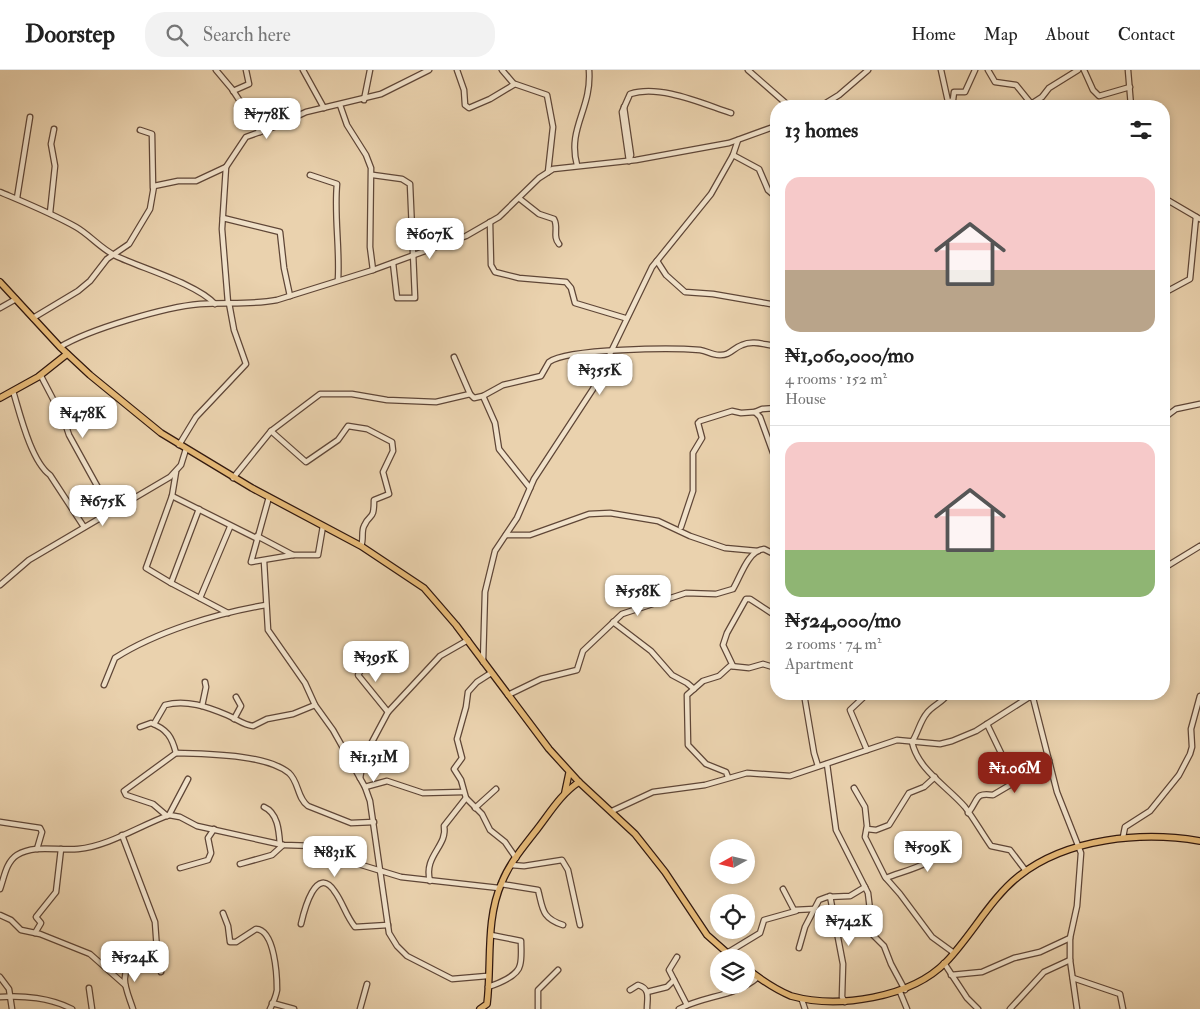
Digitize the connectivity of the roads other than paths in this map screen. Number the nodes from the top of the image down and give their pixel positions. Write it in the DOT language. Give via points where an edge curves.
graph roads {
  1 [pos="216,70"];
  2 [pos="246,70"];
  3 [pos="303,70"];
  4 [pos="370,70"];
  5 [pos="429,70"];
  6 [pos="457,70"];
  7 [pos="502,70"];
  8 [pos="589,70"];
  9 [pos="748,70"];
  10 [pos="868,70"];
  11 [pos="941,70"];
  12 [pos="975,70"];
  13 [pos="988,70"];
  14 [pos="1078,70"];
  15 [pos="1084,70"];
  16 [pos="1128,70"];
  17 [pos="514,84"];
  18 [pos="1130,87"];
  19 [pos="233,91"];
  20 [pos="364,100"];
  21 [pos="782,100"];
  22 [pos="830,100"];
  23 [pos="948,100"];
  24 [pos="953,100"];
  25 [pos="1027,100"];
  26 [pos="1038,100"];
  27 [pos="1131,100"];
  28 [pos="340,105"];
  29 [pos="324,108"];
  30 [pos="731,114"];
  31 [pos="30,117"];
  32 [pos="770,128"];
  33 [pos="54,129"];
  34 [pos="140,130"];
  35 [pos="260,132"];
  36 [pos="738,140"];
  37 [pos="733,155"];
  38 [pos="629,161"];
  39 [pos="577,165"];
  40 [pos="226,167"];
  41 [pos="548,172"];
  42 [pos="310,175"];
  43 [pos="372,175"];
  44 [pos="153,188"];
  45 [pos="0,192"];
  46 [pos="770,192"];
  47 [pos="17,198"];
  48 [pos="520,199"];
  49 [pos="1170,202"];
  50 [pos="50,213"];
  51 [pos="223,218"];
  52 [pos="1198,218"];
  53 [pos="490,222"];
  54 [pos="559,244"];
  55 [pos="113,255"];
  56 [pos="413,256"];
  57 [pos="657,261"];
  58 [pos="393,263"];
  59 [pos="373,270"];
  60 [pos="338,280"];
  61 [pos="0,282"];
  62 [pos="1170,290"];
  63 [pos="290,296"];
  64 [pos="16,299"];
  65 [pos="228,303"];
  66 [pos="215,304"];
  67 [pos="770,304"];
  68 [pos="0,308"];
  69 [pos="33,318"];
  70 [pos="626,318"];
  71 [pos="770,345"];
  72 [pos="60,347"];
  73 [pos="610,351"];
  74 [pos="67,354"];
  75 [pos="454,357"];
  76 [pos="41,376"];
  77 [pos="13,391"];
  78 [pos="470,394"];
  79 [pos="483,396"];
  80 [pos="0,398"];
  81 [pos="1200,404"];
  82 [pos="770,408"];
  83 [pos="755,412"];
  84 [pos="1170,414"];
  85 [pos="271,431"];
  86 [pos="770,444"];
  87 [pos="179,445"];
  88 [pos="186,450"];
  89 [pos="176,472"];
  90 [pos="233,478"];
  91 [pos="530,488"];
  92 [pos="172,496"];
  93 [pos="269,498"];
  94 [pos="199,509"];
  95 [pos="113,511"];
  96 [pos="323,526"];
  97 [pos="84,527"];
  98 [pos="230,527"];
  99 [pos="681,527"];
  100 [pos="506,535"];
  101 [pos="256,537"];
  102 [pos="361,546"];
  103 [pos="1200,546"];
  104 [pos="758,551"];
  105 [pos="770,552"];
  106 [pos="294,555"];
  107 [pos="264,561"];
  108 [pos="1170,564"];
  109 [pos="171,582"];
  110 [pos="0,585"];
  111 [pos="200,598"];
  112 [pos="266,605"];
  113 [pos="770,612"];
  114 [pos="228,613"];
  115 [pos="613,622"];
  116 [pos="468,640"];
  117 [pos="380,654"];
  118 [pos="483,662"];
  119 [pos="733,666"];
  120 [pos="770,666"];
  121 [pos="491,673"];
  122 [pos="205,682"];
  123 [pos="104,685"];
  124 [pos="694,689"];
  125 [pos="508,695"];
  126 [pos="1200,696"];
  127 [pos="236,698"];
  128 [pos="805,700"];
  129 [pos="861,700"];
  130 [pos="943,700"];
  131 [pos="1023,700"];
  132 [pos="1034,700"];
  133 [pos="315,705"];
  134 [pos="202,706"];
  135 [pos="388,712"];
  136 [pos="234,719"];
  137 [pos="154,724"];
  138 [pos="987,724"];
  139 [pos="140,727"];
  140 [pos="912,742"];
  141 [pos="867,750"];
  142 [pos="176,753"];
  143 [pos="1000,753"];
  144 [pos="1049,760"];
  145 [pos="827,764"];
  146 [pos="818,766"];
  147 [pos="569,773"];
  148 [pos="728,777"];
  149 [pos="935,777"];
  150 [pos="188,779"];
  151 [pos="360,780"];
  152 [pos="579,782"];
  153 [pos="365,786"];
  154 [pos="854,788"];
  155 [pos="496,790"];
  156 [pos="463,792"];
  157 [pos="565,792"];
  158 [pos="466,798"];
  159 [pos="264,807"];
  160 [pos="475,808"];
  161 [pos="612,811"];
  162 [pos="968,812"];
  163 [pos="168,815"];
  164 [pos="0,822"];
  165 [pos="374,822"];
  166 [pos="867,829"];
  167 [pos="214,830"];
  168 [pos="122,835"];
  169 [pos="1122,837"];
  170 [pos="1200,841"];
  171 [pos="948,843"];
  172 [pos="282,845"];
  173 [pos="1079,847"];
  174 [pos="37,849"];
  175 [pos="61,849"];
  176 [pos="516,858"];
  177 [pos="240,864"];
  178 [pos="511,865"];
  179 [pos="180,868"];
  180 [pos="0,869"];
  181 [pos="6,870"];
  182 [pos="1026,871"];
  183 [pos="381,872"];
  184 [pos="886,878"];
  185 [pos="430,881"];
  186 [pos="500,886"];
  187 [pos="865,887"];
  188 [pos="0,889"];
  189 [pos="784,889"];
  190 [pos="830,896"];
  191 [pos="814,909"];
  192 [pos="796,911"];
  193 [pos="223,913"];
  194 [pos="0,916"];
  195 [pos="300,924"];
  196 [pos="563,924"];
  197 [pos="388,925"];
  198 [pos="580,925"];
  199 [pos="35,933"];
  200 [pos="491,935"];
  201 [pos="1070,938"];
  202 [pos="799,948"];
  203 [pos="723,949"];
  204 [pos="734,949"];
  205 [pos="954,953"];
  206 [pos="134,956"];
  207 [pos="677,957"];
  208 [pos="1070,960"];
  209 [pos="944,964"];
  210 [pos="558,970"];
  211 [pos="162,972"];
  212 [pos="755,975"];
  213 [pos="951,975"];
  214 [pos="487,976"];
  215 [pos="0,977"];
  216 [pos="758,977"];
  217 [pos="1073,978"];
  218 [pos="674,980"];
  219 [pos="367,984"];
  220 [pos="125,985"];
  221 [pos="488,987"];
  222 [pos="89,988"];
  223 [pos="630,990"];
  224 [pos="903,991"];
  225 [pos="647,992"];
  226 [pos="11,996"];
  227 [pos="0,997"];
  228 [pos="802,1000"];
  229 [pos="272,1003"];
  230 [pos="846,1003"];
  231 [pos="687,1005"];
  232 [pos="488,1006"];
  233 [pos="12,1009"];
  234 [pos="72,1009"];
  235 [pos="92,1009"];
  236 [pos="134,1009"];
  237 [pos="270,1009"];
  238 [pos="294,1009"];
  239 [pos="360,1009"];
  240 [pos="480,1009"];
  241 [pos="538,1009"];
  242 [pos="647,1009"];
  243 [pos="679,1009"];
  244 [pos="805,1009"];
  245 [pos="907,1009"];
  246 [pos="978,1009"];
  247 [pos="1010,1009"];
  248 [pos="1077,1009"];
  249 [pos="1123,1009"];
  1 -- 19 [label="street"];
  2 -- 19 [label="street" via="249,84"];
  3 -- 29 [label="street"];
  4 -- 20 [label="street"];
  5 -- 20 [label="street"];
  6 -- 17 [label="street" via="465,105 469,108"];
  7 -- 17 [label="street"];
  8 -- 39 [label="street" via="589,92 574,139"];
  9 -- 21 [label="street"];
  10 -- 22 [label="street"];
  11 -- 23 [label="street"];
  12 -- 24 [label="street" via="965,92 954,91"];
  13 -- 25 [label="street" via="992,80 1016,85"];
  14 -- 26 [label="street" via="1049,88"];
  15 -- 18 [label="street" via="1099,96"];
  16 -- 18 [label="street"];
  17 -- 41 [label="street" via="548,96 552,127"];
  18 -- 27 [label="street"];
  19 -- 35 [label="street"];
  20 -- 28 [label="street"];
  28 -- 29 [label="street"];
  28 -- 43 [label="street" via="350,132 366,155"];
  29 -- 35 [label="street"];
  30 -- 38 [label="street" via="680,96 630,94 624,107 631,155"];
  31 -- 47 [label="street"];
  32 -- 36 [label="street"];
  33 -- 50 [label="street"];
  34 -- 44 [label="street" via="152,134"];
  35 -- 40 [label="street" via="246,137"];
  36 -- 37 [label="street"];
  36 -- 38 [label="street"];
  37 -- 46 [label="street" via="759,170"];
  37 -- 57 [label="street" via="699,212"];
  38 -- 39 [label="street"];
  39 -- 41 [label="street"];
  40 -- 44 [label="street" via="196,181 173,182"];
  40 -- 51 [label="street"];
  41 -- 48 [label="street"];
  42 -- 60 [label="street" via="336,184"];
  43 -- 56 [label="street" via="409,183"];
  43 -- 59 [label="street" via="370,247"];
  44 -- 55 [label="street" via="150,209 129,244"];
  45 -- 47 [label="street"];
  47 -- 50 [label="street"];
  48 -- 53 [label="street"];
  48 -- 54 [label="street" via="539,214 554,219"];
  49 -- 52 [label="street"];
  50 -- 55 [label="street"];
  51 -- 63 [label="street" via="280,232"];
  51 -- 65 [label="street"];
  52 -- 62 [label="street" via="1191,276"];
  53 -- 56 [label="street" via="466,236"];
  53 -- 70 [label="street" via="490,265 495,272 518,278 566,282 575,303"];
  55 -- 66 [label="street" via="180,283"];
  55 -- 69 [label="street" via="90,281"];
  56 -- 58 [label="street"];
  56 -- 58 [label="street" via="415,298 397,298"];
  57 -- 67 [label="street" via="675,285 685,292"];
  57 -- 70 [label="street"];
  58 -- 59 [label="street"];
  59 -- 60 [label="street"];
  60 -- 63 [label="street"];
  61 -- 64 [label="main road"];
  63 -- 65 [label="street" via="258,303"];
  64 -- 68 [label="street"];
  64 -- 69 [label="main road"];
  65 -- 66 [label="street"];
  65 -- 87 [label="street" via="246,364 196,417"];
  66 -- 72 [label="street" via="166,310 80,336"];
  69 -- 72 [label="main road"];
  70 -- 73 [label="street"];
  71 -- 73 [label="street" via="748,343 720,355 701,350"];
  72 -- 74 [label="main road"];
  73 -- 79 [label="street" via="552,360 541,376 503,385"];
  73 -- 91 [label="street" via="593,389"];
  74 -- 76 [label="main road"];
  74 -- 87 [label="main road"];
  75 -- 78 [label="street"];
  76 -- 77 [label="main road"];
  76 -- 95 [label="street" via="69,435"];
  77 -- 80 [label="main road"];
  77 -- 97 [label="street" via="26,432 43,469"];
  78 -- 79 [label="street" via="474,398"];
  78 -- 85 [label="street" via="436,402 326,392"];
  79 -- 91 [label="street" via="495,423 499,449"];
  81 -- 84 [label="street" via="1179,408"];
  82 -- 83 [label="street"];
  83 -- 86 [label="street" via="760,416"];
  83 -- 99 [label="street" via="732,411 698,422 702,438 694,453 693,491"];
  85 -- 90 [label="street"];
  85 -- 102 [label="street" via="306,462 338,440 348,426 367,430 392,442 394,450 383,472 389,494 374,500 374,513 364,526"];
  87 -- 88 [label="main road"];
  88 -- 89 [label="street"];
  88 -- 90 [label="main road"];
  89 -- 92 [label="street"];
  89 -- 95 [label="street"];
  90 -- 93 [label="main road"];
  91 -- 100 [label="street"];
  92 -- 94 [label="street"];
  92 -- 109 [label="street" via="146,568"];
  93 -- 96 [label="main road"];
  93 -- 101 [label="street"];
  94 -- 98 [label="street"];
  94 -- 109 [label="street"];
  95 -- 97 [label="street"];
  96 -- 102 [label="main road"];
  96 -- 106 [label="street" via="318,555"];
  97 -- 110 [label="street" via="29,560"];
  98 -- 101 [label="street"];
  98 -- 111 [label="street"];
  100 -- 104 [label="street" via="530,535 592,513 610,513 658,521 725,548"];
  100 -- 118 [label="street" via="495,551 484,592"];
  101 -- 106 [label="street"];
  101 -- 107 [label="street" via="250,561"];
  102 -- 116 [label="main road" via="424,588"];
  103 -- 108 [label="street"];
  104 -- 105 [label="street"];
  104 -- 115 [label="street" via="744,568 733,590 716,594 686,593 636,608"];
  106 -- 107 [label="street"];
  107 -- 112 [label="street"];
  109 -- 111 [label="street"];
  111 -- 114 [label="street"];
  112 -- 114 [label="street"];
  112 -- 133 [label="street" via="268,630 297,671"];
  113 -- 119 [label="street" via="746,599 723,645"];
  114 -- 123 [label="street" via="145,642 116,657"];
  115 -- 124 [label="street" via="651,651 667,670"];
  115 -- 125 [label="street" via="583,651 577,670 540,680"];
  116 -- 118 [label="main road"];
  116 -- 135 [label="street" via="440,656"];
  117 -- 135 [label="street" via="368,659 358,675"];
  118 -- 121 [label="main road"];
  119 -- 120 [label="street"];
  119 -- 124 [label="street"];
  121 -- 125 [label="main road"];
  121 -- 156 [label="street" via="469,688 460,725 458,746 462,758 454,767"];
  122 -- 134 [label="street"];
  124 -- 148 [label="street" via="685,701 688,745 706,764 726,772"];
  125 -- 147 [label="main road"];
  126 -- 169 [label="street" via="1191,728 1190,754 1179,775 1150,811 1126,827"];
  127 -- 136 [label="street" via="241,706"];
  128 -- 146 [label="street"];
  129 -- 141 [label="street" via="850,710"];
  130 -- 140 [label="street" via="926,713"];
  131 -- 138 [label="street"];
  132 -- 144 [label="street"];
  133 -- 136 [label="street" via="294,714 266,719 255,726"];
  133 -- 151 [label="street" via="333,730"];
  134 -- 136 [label="street"];
  134 -- 137 [label="street" via="188,703 165,705"];
  135 -- 151 [label="street" via="364,757"];
  137 -- 139 [label="street" via="146,723"];
  137 -- 142 [label="street" via="170,735"];
  138 -- 140 [label="street" via="940,744"];
  138 -- 143 [label="street"];
  140 -- 141 [label="street" via="897,740"];
  140 -- 149 [label="street" via="922,764"];
  141 -- 145 [label="street"];
  142 -- 163 [label="street" via="124,790 126,795 152,804"];
  142 -- 165 [label="street" via="270,763 292,776 308,806 351,823"];
  144 -- 162 [label="street" via="1014,769 1010,786 993,795 986,792 980,795"];
  144 -- 173 [label="street" via="1057,792"];
  145 -- 146 [label="street"];
  145 -- 187 [label="street" via="836,830"];
  146 -- 148 [label="street" via="790,776 747,773"];
  147 -- 152 [label="main road"];
  147 -- 157 [label="main road"];
  148 -- 161 [label="street" via="653,792"];
  149 -- 162 [label="street"];
  149 -- 166 [label="street" via="909,794 890,825 876,830"];
  150 -- 163 [label="street"];
  151 -- 153 [label="street"];
  152 -- 157 [label="main road"];
  152 -- 161 [label="main road"];
  153 -- 156 [label="street" via="387,782 424,793"];
  153 -- 165 [label="street"];
  154 -- 166 [label="street" via="865,807"];
  155 -- 160 [label="street"];
  156 -- 158 [label="street"];
  157 -- 176 [label="main road"];
  158 -- 160 [label="street"];
  158 -- 185 [label="street" via="444,826 446,834 428,866"];
  159 -- 172 [label="street" via="275,818"];
  160 -- 176 [label="street"];
  161 -- 203 [label="main road" via="650,850 692,916"];
  162 -- 182 [label="street" via="991,846 1010,850"];
  163 -- 167 [label="street"];
  163 -- 168 [label="street"];
  164 -- 174 [label="street" via="40,828 42,832"];
  165 -- 183 [label="street"];
  166 -- 184 [label="street" via="866,837"];
  167 -- 172 [label="street"];
  167 -- 179 [label="street" via="208,838 211,853 208,860"];
  168 -- 175 [label="street" via="84,848"];
  168 -- 211 [label="street" via="155,922"];
  169 -- 170 [label="main road" via="1164,836"];
  169 -- 173 [label="main road"];
  171 -- 184 [label="street" via="934,859"];
  172 -- 177 [label="street" via="272,855"];
  172 -- 183 [label="street" via="316,846 332,856"];
  173 -- 182 [label="main road"];
  173 -- 201 [label="street" via="1082,864"];
  174 -- 175 [label="street"];
  174 -- 181 [label="street" via="17,855"];
  175 -- 199 [label="street" via="57,888 36,917 41,922"];
  176 -- 178 [label="main road"];
  178 -- 186 [label="main road"];
  178 -- 198 [label="street" via="562,860 568,870"];
  180 -- 181 [label="street"];
  181 -- 188 [label="street"];
  182 -- 205 [label="main road" via="1006,888"];
  183 -- 185 [label="street"];
  183 -- 197 [label="street"];
  184 -- 205 [label="street" via="932,937"];
  185 -- 186 [label="street"];
  186 -- 196 [label="street" via="538,890 547,917"];
  186 -- 200 [label="main road"];
  187 -- 190 [label="street" via="850,896"];
  187 -- 224 [label="street" via="873,935 884,946"];
  189 -- 192 [label="street" via="792,909"];
  190 -- 191 [label="street" via="819,900"];
  190 -- 230 [label="street" via="843,964 842,997"];
  191 -- 192 [label="street"];
  191 -- 202 [label="street"];
  192 -- 204 [label="street" via="764,920 760,933"];
  193 -- 229 [label="street" via="230,942 260,929 271,944 277,990"];
  194 -- 199 [label="street" via="11,920 20,930"];
  195 -- 197 [label="street" via="311,892 323,884 334,890 355,926"];
  197 -- 214 [label="street" via="391,937 402,953 448,977"];
  199 -- 220 [label="street" via="90,954"];
  200 -- 214 [label="main road"];
  200 -- 221 [label="street" via="522,941 521,964 505,980"];
  201 -- 208 [label="street"];
  201 -- 213 [label="street" via="982,972"];
  205 -- 209 [label="main road"];
  206 -- 220 [label="street" via="124,973"];
  207 -- 218 [label="street" via="669,969"];
  208 -- 217 [label="street"];
  208 -- 247 [label="street" via="1044,972"];
  209 -- 213 [label="street"];
  209 -- 224 [label="main road" via="929,977"];
  210 -- 241 [label="street" via="538,990"];
  212 -- 216 [label="main road"];
  213 -- 246 [label="street"];
  214 -- 221 [label="main road"];
  215 -- 226 [label="street"];
  216 -- 228 [label="main road"];
  216 -- 231 [label="street" via="741,990"];
  217 -- 248 [label="street"];
  217 -- 249 [label="street" via="1120,994"];
  218 -- 225 [label="street" via="667,987"];
  218 -- 231 [label="street"];
  219 -- 239 [label="street"];
  220 -- 236 [label="street"];
  221 -- 232 [label="main road"];
  222 -- 235 [label="street"];
  223 -- 225 [label="street" via="638,985"];
  224 -- 230 [label="main road" via="874,1000"];
  224 -- 245 [label="street"];
  225 -- 242 [label="street"];
  226 -- 227 [label="street"];
  226 -- 233 [label="street"];
  226 -- 234 [label="street" via="58,1003"];
  228 -- 230 [label="main road"];
  228 -- 244 [label="street"];
  229 -- 237 [label="street"];
  229 -- 238 [label="street"];
  231 -- 243 [label="street"];
  232 -- 240 [label="main road"];
}
